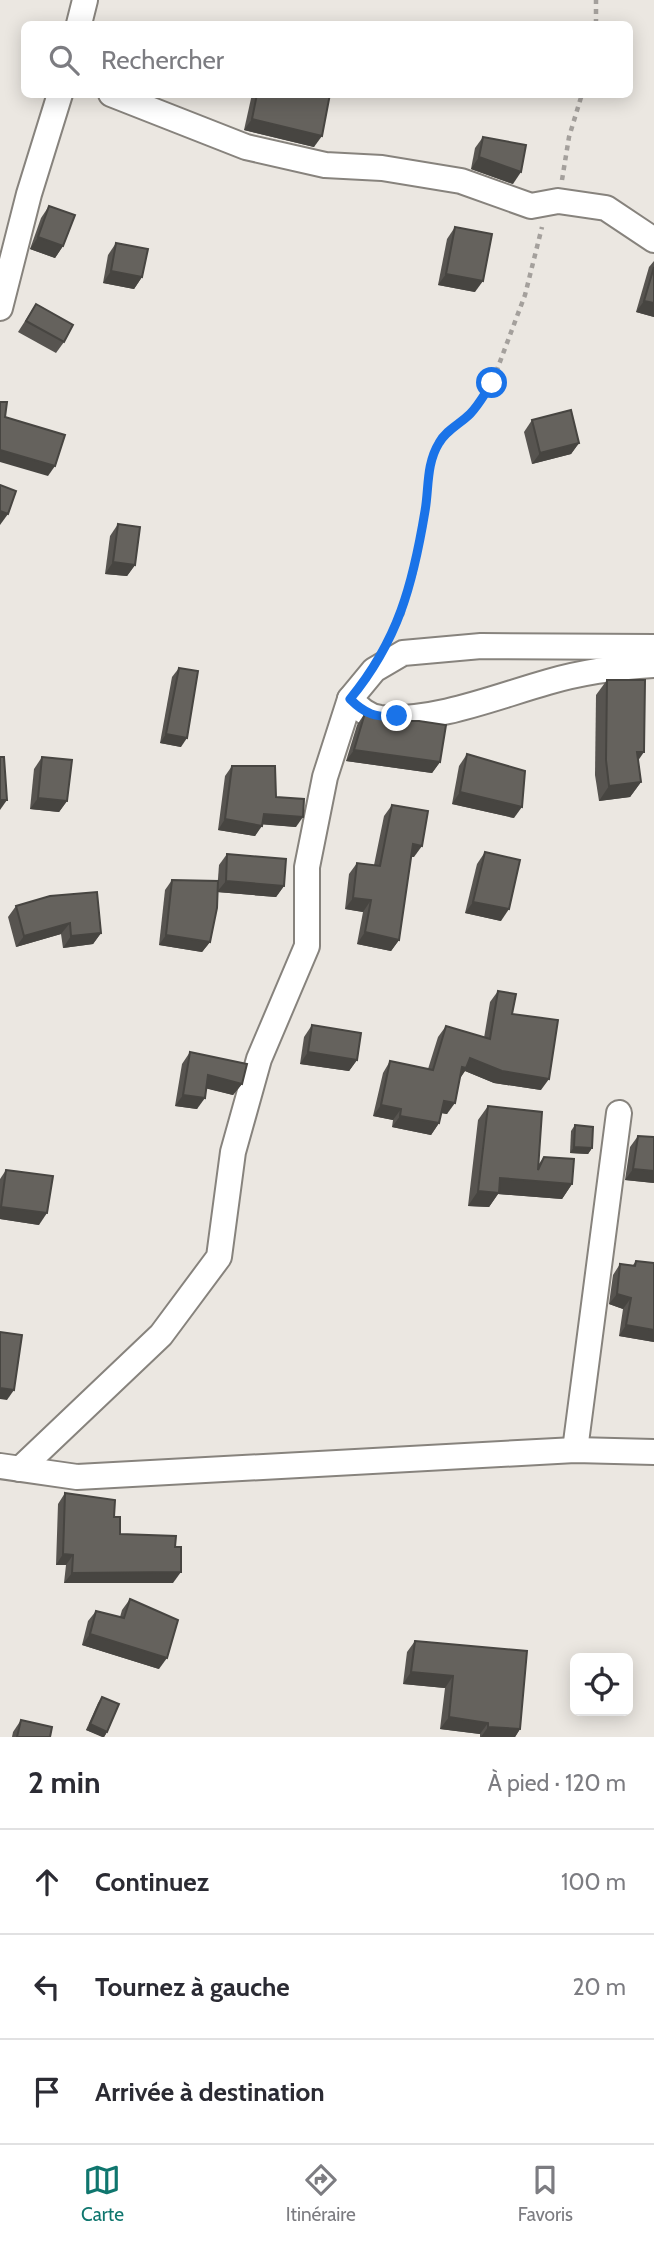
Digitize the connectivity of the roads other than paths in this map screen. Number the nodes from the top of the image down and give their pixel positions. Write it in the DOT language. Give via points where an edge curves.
graph roads {
  1 [pos="85,0"];
  2 [pos="80,21"];
  3 [pos="59,98"];
  4 [pos="121,98"];
  5 [pos="654,240"];
  6 [pos="0,308"];
  7 [pos="654,646"];
  8 [pos="654,665"];
  9 [pos="350,699"];
  10 [pos="619,1113"];
  11 [pos="575,1451"];
  12 [pos="654,1452"];
  13 [pos="10,1467"];
  1 -- 2 [label="street"];
  3 -- 6 [label="street"];
  4 -- 5 [label="street" via="246,147 325,165 382,168 461,181 517,204 558,201 606,208"];
  7 -- 9 [label="street" via="481,646 403,653 374,670"];
  8 -- 9 [label="street" via="618,667 551,681 447,711 380,718"];
  9 -- 13 [label="street" via="325,777 307,867 307,946 259,1059 233,1152 219,1257 161,1335"];
  10 -- 11 [label="street"];
  11 -- 12 [label="street"];
  11 -- 13 [label="street" via="76,1477"];
}
